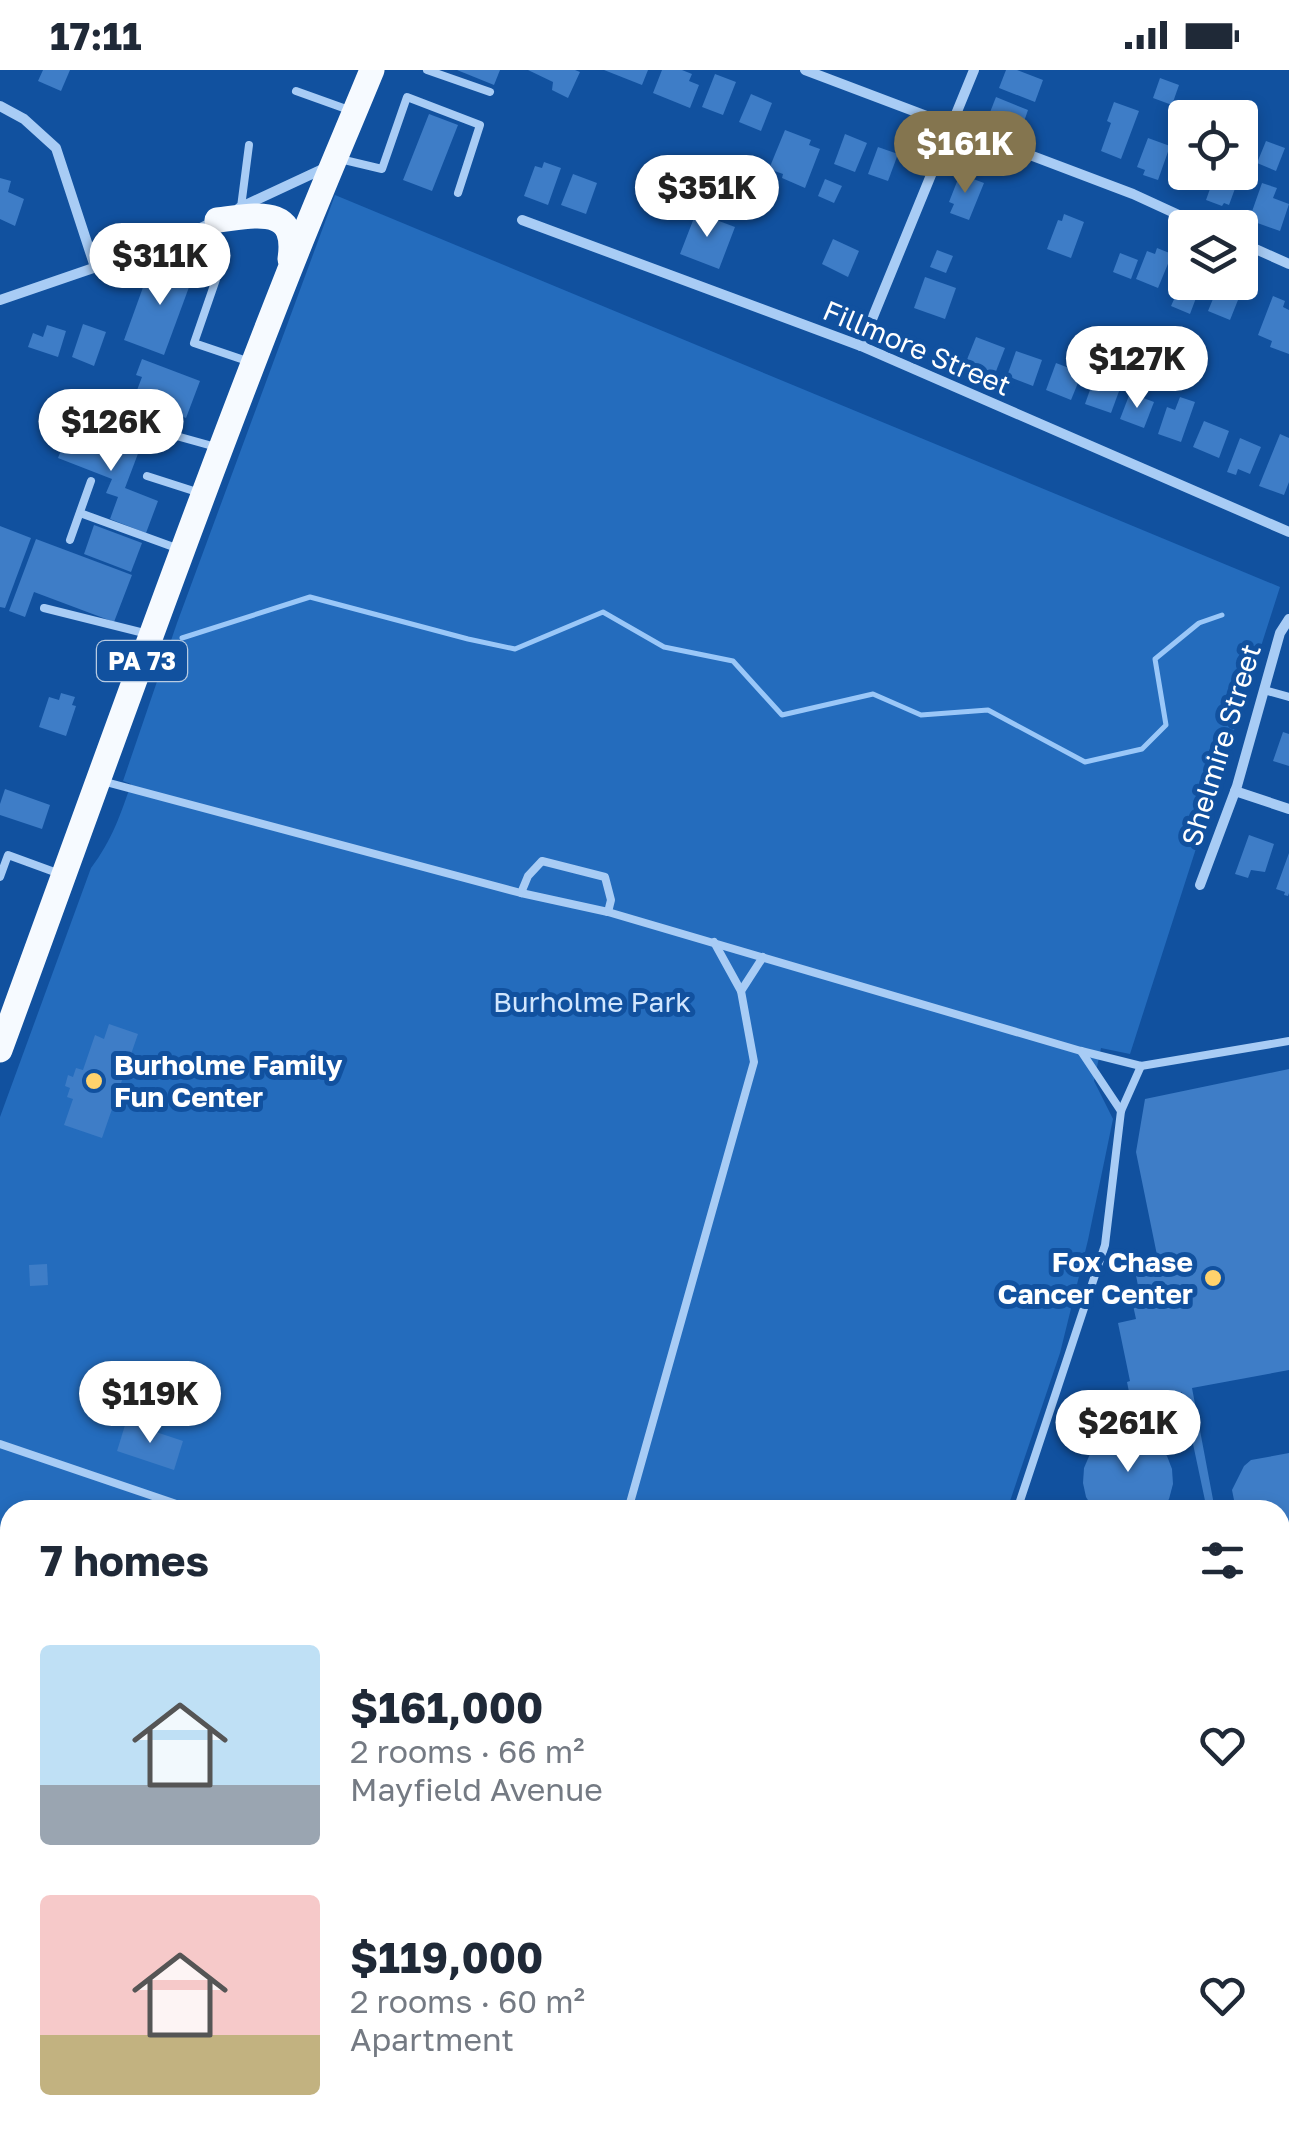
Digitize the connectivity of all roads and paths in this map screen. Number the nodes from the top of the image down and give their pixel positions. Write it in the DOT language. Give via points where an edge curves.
graph roads {
  1 [pos="372,70"];
  2 [pos="427,70"];
  3 [pos="805,70"];
  4 [pos="974,70"];
  5 [pos="296,92"];
  6 [pos="490,92"];
  7 [pos="0,106"];
  8 [pos="354,112"];
  9 [pos="952,125"];
  10 [pos="249,145"];
  11 [pos="334,161"];
  12 [pos="458,193"];
  13 [pos="241,208"];
  14 [pos="1168,210"];
  15 [pos="218,220"];
  16 [pos="522,220"];
  17 [pos="1258,250"];
  18 [pos="222,262"];
  19 [pos="1289,264"];
  20 [pos="95,267"];
  21 [pos="288,274"];
  22 [pos="0,300"];
  23 [pos="861,346"];
  24 [pos="254,364"];
  25 [pos="162,432"];
  26 [pos="220,448"];
  27 [pos="147,476"];
  28 [pos="91,482"];
  29 [pos="204,494"];
  30 [pos="80,513"];
  31 [pos="1289,532"];
  32 [pos="70,540"];
  33 [pos="183,550"];
  34 [pos="44,608"];
  35 [pos="1289,620"];
  36 [pos="152,635"];
  37 [pos="1264,690"];
  38 [pos="1289,698"];
  39 [pos="97,779"];
  40 [pos="1235,790"];
  41 [pos="1289,809"];
  42 [pos="64,876"];
  43 [pos="0,877"];
  44 [pos="1200,885"];
  45 [pos="521,893"];
  46 [pos="608,912"];
  47 [pos="714,942"];
  48 [pos="763,957"];
  49 [pos="741,991"];
  50 [pos="7,1010"];
  51 [pos="1289,1041"];
  52 [pos="0,1050"];
  53 [pos="1082,1051"];
  54 [pos="1141,1066"];
  55 [pos="1121,1111"];
  56 [pos="0,1444"];
  57 [pos="165,1500"];
  58 [pos="631,1500"];
  59 [pos="1020,1500"];
  1 -- 8 [label="main road, PA 73"];
  2 -- 6 [label="lane"];
  3 -- 9 [label="street"];
  4 -- 9 [label="street"];
  5 -- 8 [label="lane"];
  7 -- 20 [label="street" via="56,148"];
  8 -- 11 [label="main road, PA 73"];
  9 -- 14 [label="street"];
  9 -- 23 [label="street"];
  10 -- 13 [label="lane"];
  11 -- 12 [label="lane" via="382,169 407,98 480,125"];
  11 -- 13 [label="street"];
  11 -- 21 [label="main road, PA 73"];
  13 -- 15 [label="street"];
  15 -- 20 [label="street"];
  15 -- 21 [label="main road" via="264,216 288,227"];
  16 -- 23 [label="street, Fillmore Street"];
  17 -- 19 [label="street"];
  18 -- 24 [label="lane" via="194,342"];
  20 -- 22 [label="street"];
  21 -- 24 [label="main road, PA 73"];
  23 -- 31 [label="street, Fillmore Street"];
  24 -- 26 [label="main road, PA 73"];
  25 -- 26 [label="lane"];
  26 -- 29 [label="main road, PA 73"];
  27 -- 29 [label="lane"];
  28 -- 30 [label="lane"];
  29 -- 33 [label="main road, PA 73"];
  30 -- 32 [label="lane"];
  30 -- 33 [label="lane"];
  33 -- 36 [label="main road, PA 73"];
  34 -- 36 [label="lane"];
  35 -- 37 [label="street, Shelmire Street"];
  36 -- 39 [label="main road, PA 73"];
  37 -- 38 [label="lane"];
  37 -- 40 [label="street, Shelmire Street"];
  39 -- 42 [label="main road, PA 73"];
  39 -- 45 [label="lane"];
  40 -- 41 [label="street"];
  40 -- 44 [label="street, Shelmire Street"];
  42 -- 43 [label="lane" via="8,855"];
  42 -- 50 [label="main road, PA 73"];
  45 -- 46 [label="lane"];
  45 -- 46 [label="lane" via="542,861 605,877"];
  46 -- 47 [label="lane"];
  47 -- 48 [label="lane"];
  47 -- 49 [label="lane"];
  48 -- 49 [label="lane"];
  48 -- 53 [label="lane"];
  49 -- 58 [label="lane" via="754,1062"];
  50 -- 52 [label="main road, PA 73"];
  51 -- 54 [label="lane"];
  53 -- 54 [label="lane"];
  53 -- 55 [label="lane"];
  54 -- 55 [label="lane"];
  55 -- 59 [label="lane" via="1105,1245"];
  56 -- 57 [label="lane"];
}
